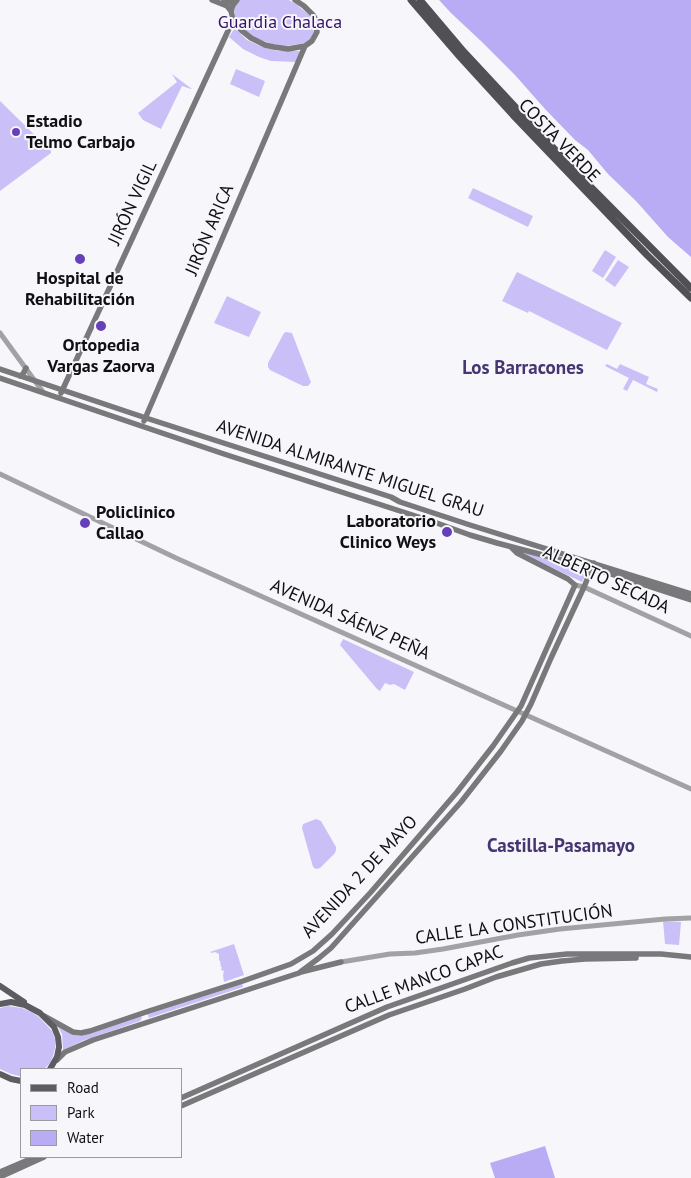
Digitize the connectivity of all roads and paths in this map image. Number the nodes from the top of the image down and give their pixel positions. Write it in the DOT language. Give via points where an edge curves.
graph roads {
  1 [pos="212,0"];
  2 [pos="224,0"];
  3 [pos="236,0"];
  4 [pos="295,0"];
  5 [pos="411,0"];
  6 [pos="420,0"];
  7 [pos="231,11"];
  8 [pos="233,20"];
  9 [pos="305,46"];
  10 [pos="691,288"];
  11 [pos="691,298"];
  12 [pos="0,333"];
  13 [pos="26,368"];
  14 [pos="0,369"];
  15 [pos="11,373"];
  16 [pos="20,376"];
  17 [pos="0,378"];
  18 [pos="9,381"];
  19 [pos="35,381"];
  20 [pos="62,390"];
  21 [pos="43,392"];
  22 [pos="59,398"];
  23 [pos="146,418"];
  24 [pos="142,426"];
  25 [pos="0,474"];
  26 [pos="321,474"];
  27 [pos="316,483"];
  28 [pos="511,547"];
  29 [pos="593,565"];
  30 [pos="575,585"];
  31 [pos="584,587"];
  32 [pos="691,594"];
  33 [pos="691,600"];
  34 [pos="691,636"];
  35 [pos="519,711"];
  36 [pos="526,714"];
  37 [pos="691,789"];
  38 [pos="410,847"];
  39 [pos="417,853"];
  40 [pos="691,918"];
  41 [pos="600,956"];
  42 [pos="691,959"];
  43 [pos="341,962"];
  44 [pos="299,973"];
  45 [pos="0,986"];
  46 [pos="0,1004"];
  47 [pos="33,1009"];
  48 [pos="40,1013"];
  49 [pos="52,1066"];
  50 [pos="0,1074"];
  51 [pos="20,1083"];
  52 [pos="182,1098"];
  53 [pos="182,1106"];
  54 [pos="33,1158"];
  55 [pos="42,1158"];
  56 [pos="0,1172"];
  57 [pos="0,1177"];
  1 -- 7 [label="main road"];
  2 -- 3 [label="main road"];
  3 -- 7 [label="main road"];
  4 -- 9 [label="main road, JIRÓN ARICA" via="316,20 315,37"];
  5 -- 11 [label="highway, COSTA VERDE" via="513,115"];
  6 -- 10 [label="highway, COSTA VERDE" via="565,160"];
  7 -- 8 [label="main road"];
  8 -- 9 [label="main road" via="246,35 265,45"];
  8 -- 20 [label="main road, JIRÓN VIGIL"];
  9 -- 23 [label="main road, JIRÓN ARICA"];
  12 -- 13 [label="street"];
  13 -- 16 [label="main road"];
  13 -- 19 [label="street"];
  14 -- 15 [label="main road, AVENIDA ALMIRANTE MIGUEL GRAU"];
  15 -- 16 [label="main road, AVENIDA ALMIRANTE MIGUEL GRAU"];
  15 -- 18 [label="main road"];
  16 -- 19 [label="main road, AVENIDA ALMIRANTE MIGUEL GRAU"];
  17 -- 18 [label="main road, AVENIDA ALMIRANTE MIGUEL GRAU"];
  18 -- 21 [label="main road, AVENIDA ALMIRANTE MIGUEL GRAU"];
  19 -- 20 [label="main road, AVENIDA ALMIRANTE MIGUEL GRAU"];
  19 -- 21 [label="street"];
  20 -- 22 [label="main road, JIRÓN VIGIL"];
  20 -- 23 [label="main road, AVENIDA ALMIRANTE MIGUEL GRAU"];
  21 -- 22 [label="main road, AVENIDA ALMIRANTE MIGUEL GRAU"];
  22 -- 24 [label="main road, AVENIDA ALMIRANTE MIGUEL GRAU"];
  23 -- 24 [label="main road, JIRÓN ARICA"];
  23 -- 26 [label="main road, AVENIDA ALMIRANTE MIGUEL GRAU"];
  24 -- 27 [label="main road, AVENIDA ALMIRANTE MIGUEL GRAU"];
  25 -- 35 [label="street, AVENIDA SÁENZ PEÑA" via="176,558"];
  26 -- 27 [label="main road"];
  26 -- 29 [label="main road, AVENIDA ALMIRANTE MIGUEL GRAU"];
  27 -- 28 [label="main road, AVENIDA ALMIRANTE MIGUEL GRAU"];
  28 -- 29 [label="main road, AVENIDA ALMIRANTE MIGUEL GRAU"];
  28 -- 30 [label="main road, ALBERTO SECADA"];
  29 -- 31 [label="main road, AVENIDA 2 DE MAYO"];
  29 -- 32 [label="main road, AVENIDA ALMIRANTE MIGUEL GRAU"];
  29 -- 33 [label="main road, AVENIDA ALMIRANTE MIGUEL GRAU"];
  30 -- 31 [label="street, ALBERTO SECADA"];
  30 -- 35 [label="main road, AVENIDA 2 DE MAYO"];
  31 -- 34 [label="street, ALBERTO SECADA"];
  31 -- 36 [label="main road, AVENIDA 2 DE MAYO"];
  35 -- 36 [label="street, AVENIDA SÁENZ PEÑA"];
  35 -- 38 [label="main road, AVENIDA 2 DE MAYO"];
  36 -- 37 [label="street, AVENIDA SÁENZ PEÑA"];
  36 -- 39 [label="main road, AVENIDA 2 DE MAYO" via="501,752"];
  38 -- 39 [label="main road"];
  38 -- 48 [label="main road, AVENIDA 2 DE MAYO" via="332,934 299,960 81,1033 73,1032"];
  39 -- 44 [label="main road, AVENIDA 2 DE MAYO" via="331,948"];
  40 -- 43 [label="street, CALLE LA CONSTITUCIÓN" via="560,929"];
  41 -- 42 [label="main road, CALLE MANCO CAPAC" via="660,954"];
  41 -- 52 [label="main road, CALLE MANCO CAPAC" via="558,954 499,967 378,1011"];
  41 -- 53 [label="main road, CALLE MANCO CAPAC" via="541,964 389,1015"];
  43 -- 44 [label="main road"];
  44 -- 49 [label="main road, AVENIDA 2 DE MAYO" via="81,1044 65,1052"];
  45 -- 47 [label="main road"];
  46 -- 47 [label="main road" via="16,1003"];
  47 -- 48 [label="main road"];
  48 -- 49 [label="main road" via="58,1036 59,1052"];
  50 -- 51 [label="main road"];
  54 -- 56 [label="main road"];
  55 -- 57 [label="main road"];
}
